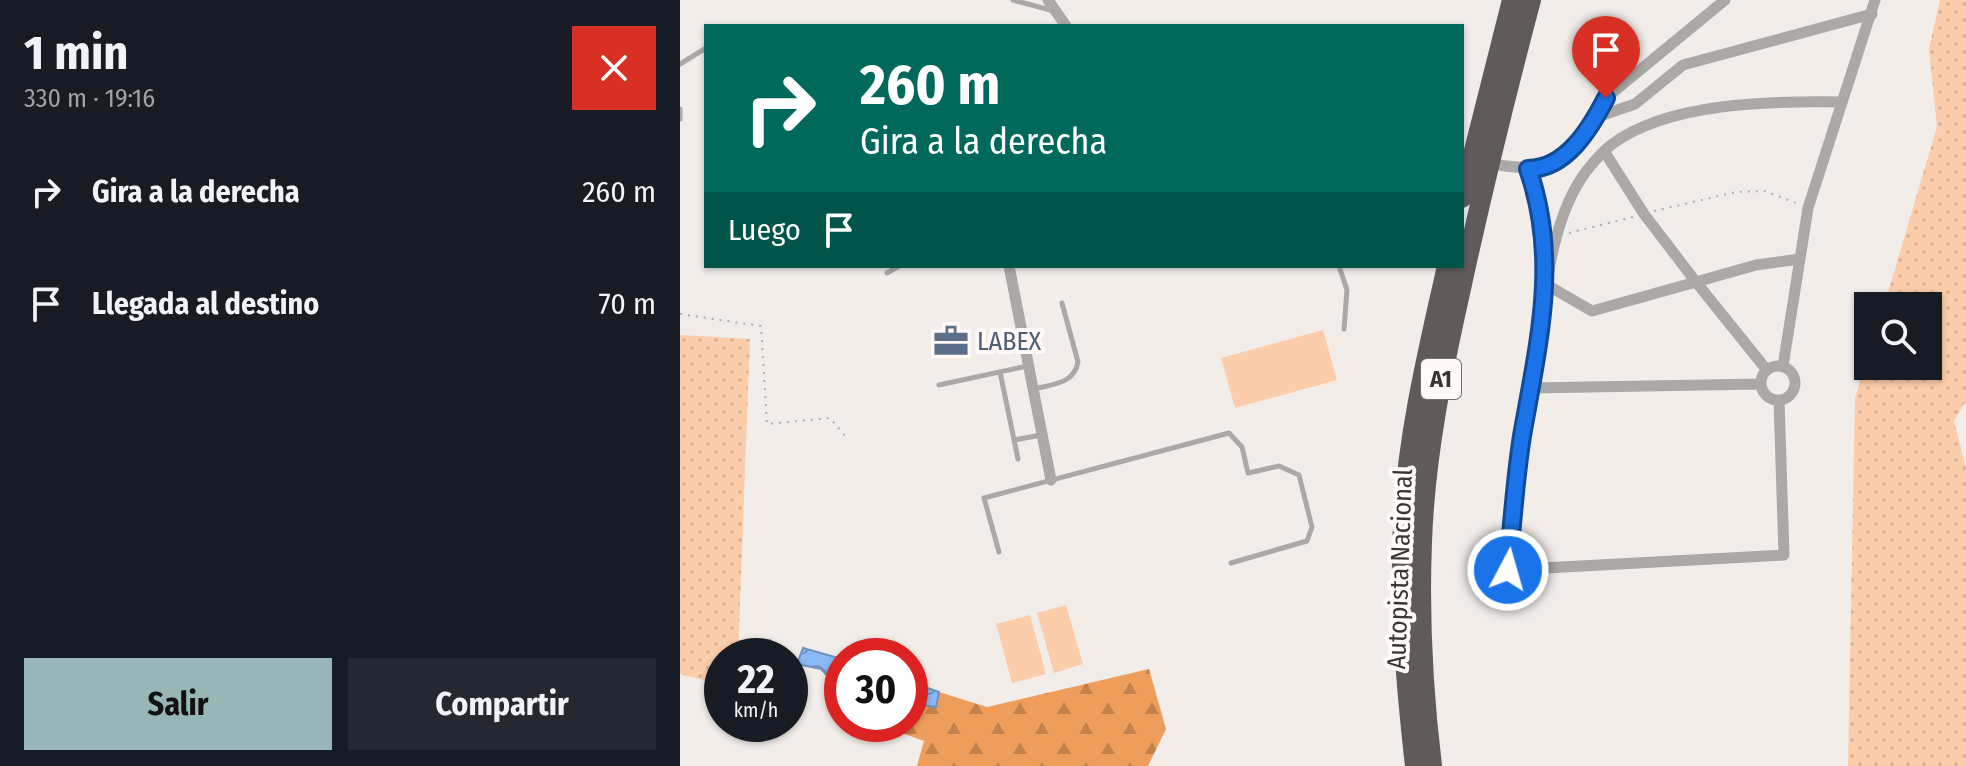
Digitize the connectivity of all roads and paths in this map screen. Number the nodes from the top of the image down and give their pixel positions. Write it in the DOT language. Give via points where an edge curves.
graph roads {
  1 [pos="1013,0"];
  2 [pos="1048,0"];
  3 [pos="1512,0"];
  4 [pos="1531,0"];
  5 [pos="1725,0"];
  6 [pos="1875,0"];
  7 [pos="1056,11"];
  8 [pos="1872,14"];
  9 [pos="1065,24"];
  10 [pos="704,49"];
  11 [pos="680,64"];
  12 [pos="1841,102"];
  13 [pos="680,109"];
  14 [pos="1597,117"];
  15 [pos="680,119"];
  16 [pos="1604,151"];
  17 [pos="1489,163"];
  18 [pos="1528,169"];
  19 [pos="1464,190"];
  20 [pos="1808,208"];
  21 [pos="1644,214"];
  22 [pos="1558,236"];
  23 [pos="1800,259"];
  24 [pos="896,268"];
  25 [pos="1009,268"];
  26 [pos="1340,268"];
  27 [pos="1447,268"];
  28 [pos="887,273"];
  29 [pos="1696,282"];
  30 [pos="1547,285"];
  31 [pos="1062,303"];
  32 [pos="680,314"];
  33 [pos="1344,329"];
  34 [pos="1028,366"];
  35 [pos="1783,366"];
  36 [pos="1766,369"];
  37 [pos="1000,372"];
  38 [pos="1760,384"];
  39 [pos="939,385"];
  40 [pos="1531,388"];
  41 [pos="1033,389"];
  42 [pos="1779,400"];
  43 [pos="1042,434"];
  44 [pos="846,437"];
  45 [pos="1014,440"];
  46 [pos="1018,459"];
  47 [pos="1051,480"];
  48 [pos="999,552"];
  49 [pos="1231,563"];
  50 [pos="1415,766"];
  51 [pos="1432,766"];
  1 -- 7 [label="lane"];
  2 -- 7 [label="street"];
  3 -- 19 [label="highway"];
  4 -- 17 [label="highway, Autopista Nacional / A1"];
  5 -- 14 [label="street" via="1606,98"];
  6 -- 8 [label="street"];
  7 -- 9 [label="street"];
  8 -- 12 [label="street"];
  8 -- 14 [label="street" via="1683,65 1635,104"];
  10 -- 11 [label="lane"];
  12 -- 16 [label="street" via="1718,109 1646,124"];
  12 -- 20 [label="street"];
  13 -- 15 [label="lane"];
  14 -- 18 [label="street" via="1559,162"];
  16 -- 21 [label="street"];
  16 -- 22 [label="street" via="1578,182"];
  17 -- 18 [label="street"];
  17 -- 51 [label="highway, Autopista Nacional / A1" via="1440,383 1428,468 1422,677"];
  18 -- 30 [label="street" via="1540,203"];
  20 -- 21 [label="path" via="1764,191 1736,192"];
  20 -- 23 [label="street"];
  21 -- 22 [label="path"];
  21 -- 29 [label="street"];
  22 -- 30 [label="street"];
  23 -- 29 [label="street"];
  23 -- 35 [label="street"];
  24 -- 28 [label="lane"];
  25 -- 34 [label="street"];
  26 -- 33 [label="lane" via="1347,290"];
  27 -- 50 [label="highway, Autopista Nacional / A1" via="1418,401 1403,523 1404,675"];
  29 -- 30 [label="street" via="1592,311"];
  29 -- 36 [label="street"];
  30 -- 40 [label="street"];
  31 -- 41 [label="lane" via="1077,370 1064,381"];
  32 -- 44 [label="path" via="761,326 767,424 830,418"];
  34 -- 37 [label="lane"];
  34 -- 41 [label="street"];
  35 -- 36 [label="street"];
  35 -- 42 [label="street" via="1795,384 1790,395"];
  36 -- 38 [label="street"];
  37 -- 39 [label="lane"];
  37 -- 45 [label="lane"];
  38 -- 40 [label="street"];
  38 -- 42 [label="street" via="1764,394"];
  40 -- 42 [label="street" via="1508,570 1784,555"];
  41 -- 43 [label="street"];
  43 -- 45 [label="lane"];
  43 -- 47 [label="street"];
  45 -- 46 [label="lane"];
  47 -- 48 [label="lane" via="984,498"];
  47 -- 49 [label="lane" via="1229,433 1242,447 1248,473 1279,466 1299,475 1312,527 1307,541"];
}
